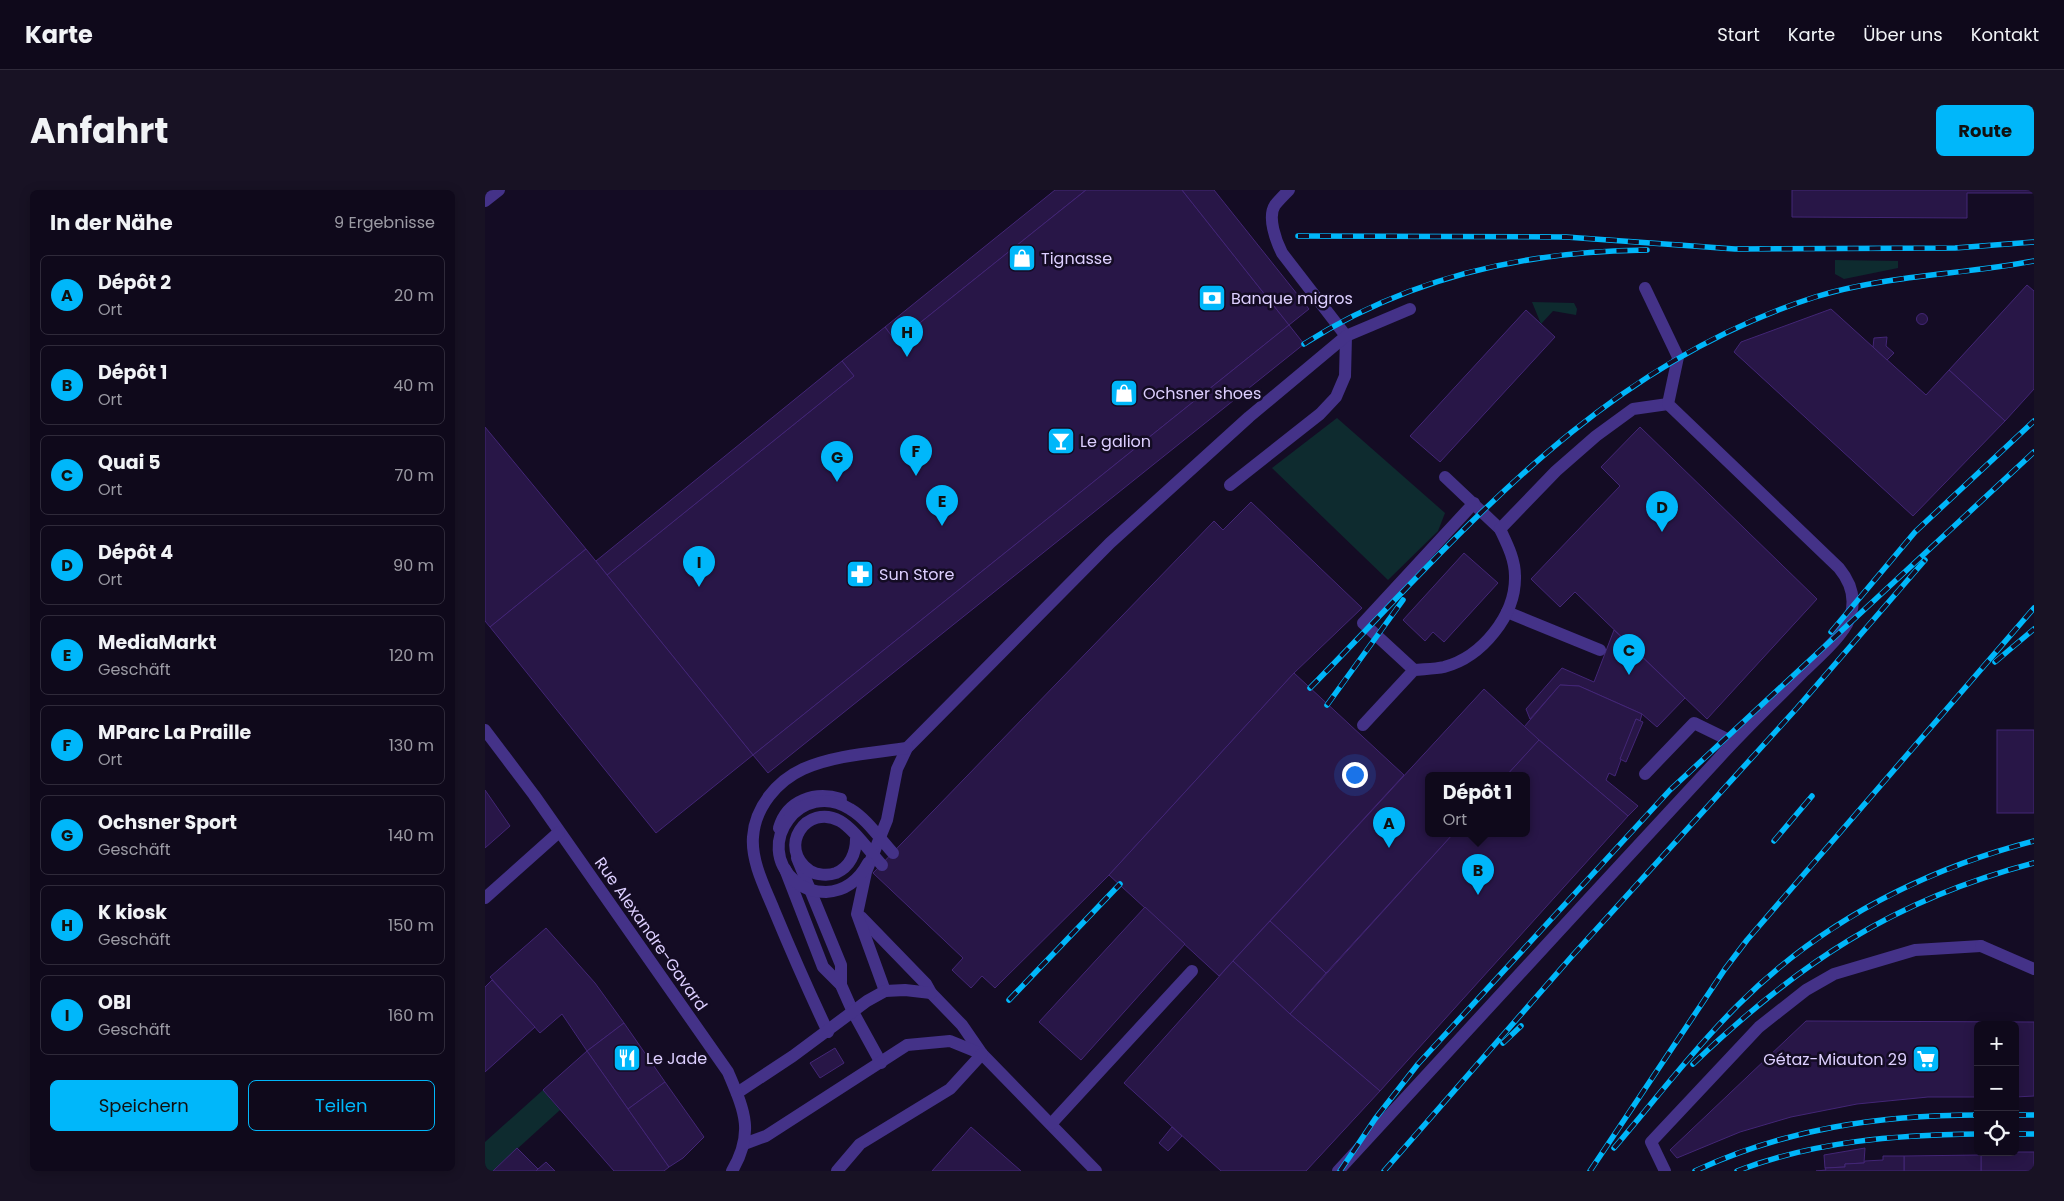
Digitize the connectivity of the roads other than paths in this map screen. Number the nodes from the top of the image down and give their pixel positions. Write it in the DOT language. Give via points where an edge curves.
graph roads {
  1 [pos="499,190"];
  2 [pos="1289,190"];
  3 [pos="485,201"];
  4 [pos="1645,288"];
  5 [pos="1410,309"];
  6 [pos="1346,336"];
  7 [pos="1668,404"];
  8 [pos="1445,476"];
  9 [pos="1230,485"];
  10 [pos="1474,503"];
  11 [pos="1500,529"];
  12 [pos="1507,612"];
  13 [pos="1600,650"];
  14 [pos="1414,670"];
  15 [pos="1363,725"];
  16 [pos="485,730"];
  17 [pos="1733,742"];
  18 [pos="907,748"];
  19 [pos="1645,774"];
  20 [pos="559,832"];
  21 [pos="893,853"];
  22 [pos="882,865"];
  23 [pos="485,898"];
  24 [pos="857,914"];
  25 [pos="2034,969"];
  26 [pos="1192,971"];
  27 [pos="841,985"];
  28 [pos="885,992"];
  29 [pos="931,993"];
  30 [pos="853,1012"];
  31 [pos="828,1032"];
  32 [pos="981,1054"];
  33 [pos="881,1063"];
  34 [pos="737,1093"];
  35 [pos="1051,1124"];
  36 [pos="744,1144"];
  37 [pos="732,1171"];
  38 [pos="837,1171"];
  39 [pos="1097,1171"];
  40 [pos="1338,1171"];
  41 [pos="1665,1171"];
  1 -- 3 [label="street"];
  2 -- 6 [label="street" via="1273,207 1275,240"];
  4 -- 7 [label="street" via="1678,357"];
  5 -- 6 [label="street"];
  6 -- 9 [label="street" via="1345,376 1336,397 1320,414"];
  6 -- 18 [label="street" via="1249,417 1111,543"];
  7 -- 11 [label="street" via="1633,409 1625,414 1556,471"];
  7 -- 17 [label="street" via="1839,568 1846,576 1853,595 1845,626 1816,660"];
  8 -- 10 [label="street"];
  10 -- 11 [label="street"];
  10 -- 14 [label="street" via="1363,623"];
  11 -- 12 [label="street" via="1511,553 1515,575 1514,596"];
  12 -- 13 [label="street"];
  12 -- 14 [label="street" via="1487,641 1473,653 1444,667"];
  14 -- 15 [label="street"];
  16 -- 20 [label="street, Rue Alexandre-Gavard"];
  17 -- 19 [label="street" via="1694,722"];
  17 -- 40 [label="street"];
  18 -- 24 [label="street" via="897,769 887,820 866,872"];
  18 -- 31 [label="street" via="827,760 801,770 772,790 756,823 754,854 764,885 799,972"];
  20 -- 23 [label="street"];
  20 -- 34 [label="street, Rue Alexandre-Gavard" via="716,1052"];
  21 -- 27 [label="street, bridge" via="871,828 865,822 859,815 850,808 829,801 804,805 783,826 779,840 779,848 779,854 782,862 785,869 791,878 809,890 840,889 859,878 871,851 871,835 868,828 865,821 851,804 821,795 793,805 779,827 778,851 781,858 783,865 788,880 823,967"];
  22 -- 27 [label="street, bridge" via="870,853 865,846 853,834 847,827 839,821 822,817 808,822 798,833 795,840 798,859 814,873 829,874 843,868 854,855 856,839 853,834 851,829 844,822 829,815 809,819 803,824 798,832 796,837 795,842 795,851 801,868 841,965"];
  24 -- 28 [label="street"];
  24 -- 29 [label="street" via="926,984"];
  25 -- 41 [label="street" via="1981,946 1915,950 1835,974 1806,990 1759,1028 1651,1142"];
  26 -- 35 [label="street"];
  27 -- 30 [label="street"];
  28 -- 29 [label="street"];
  28 -- 30 [label="street"];
  29 -- 32 [label="street" via="962,1025"];
  30 -- 31 [label="street"];
  30 -- 33 [label="street"];
  31 -- 34 [label="street"];
  32 -- 33 [label="street" via="950,1041 907,1045"];
  32 -- 35 [label="street"];
  32 -- 38 [label="street" via="950,1089 860,1144"];
  33 -- 36 [label="street" via="766,1136"];
  34 -- 36 [label="street, Rue Alexandre-Gavard" via="745,1115"];
  35 -- 39 [label="street"];
  36 -- 37 [label="street, Rue Alexandre-Gavard"];
}
